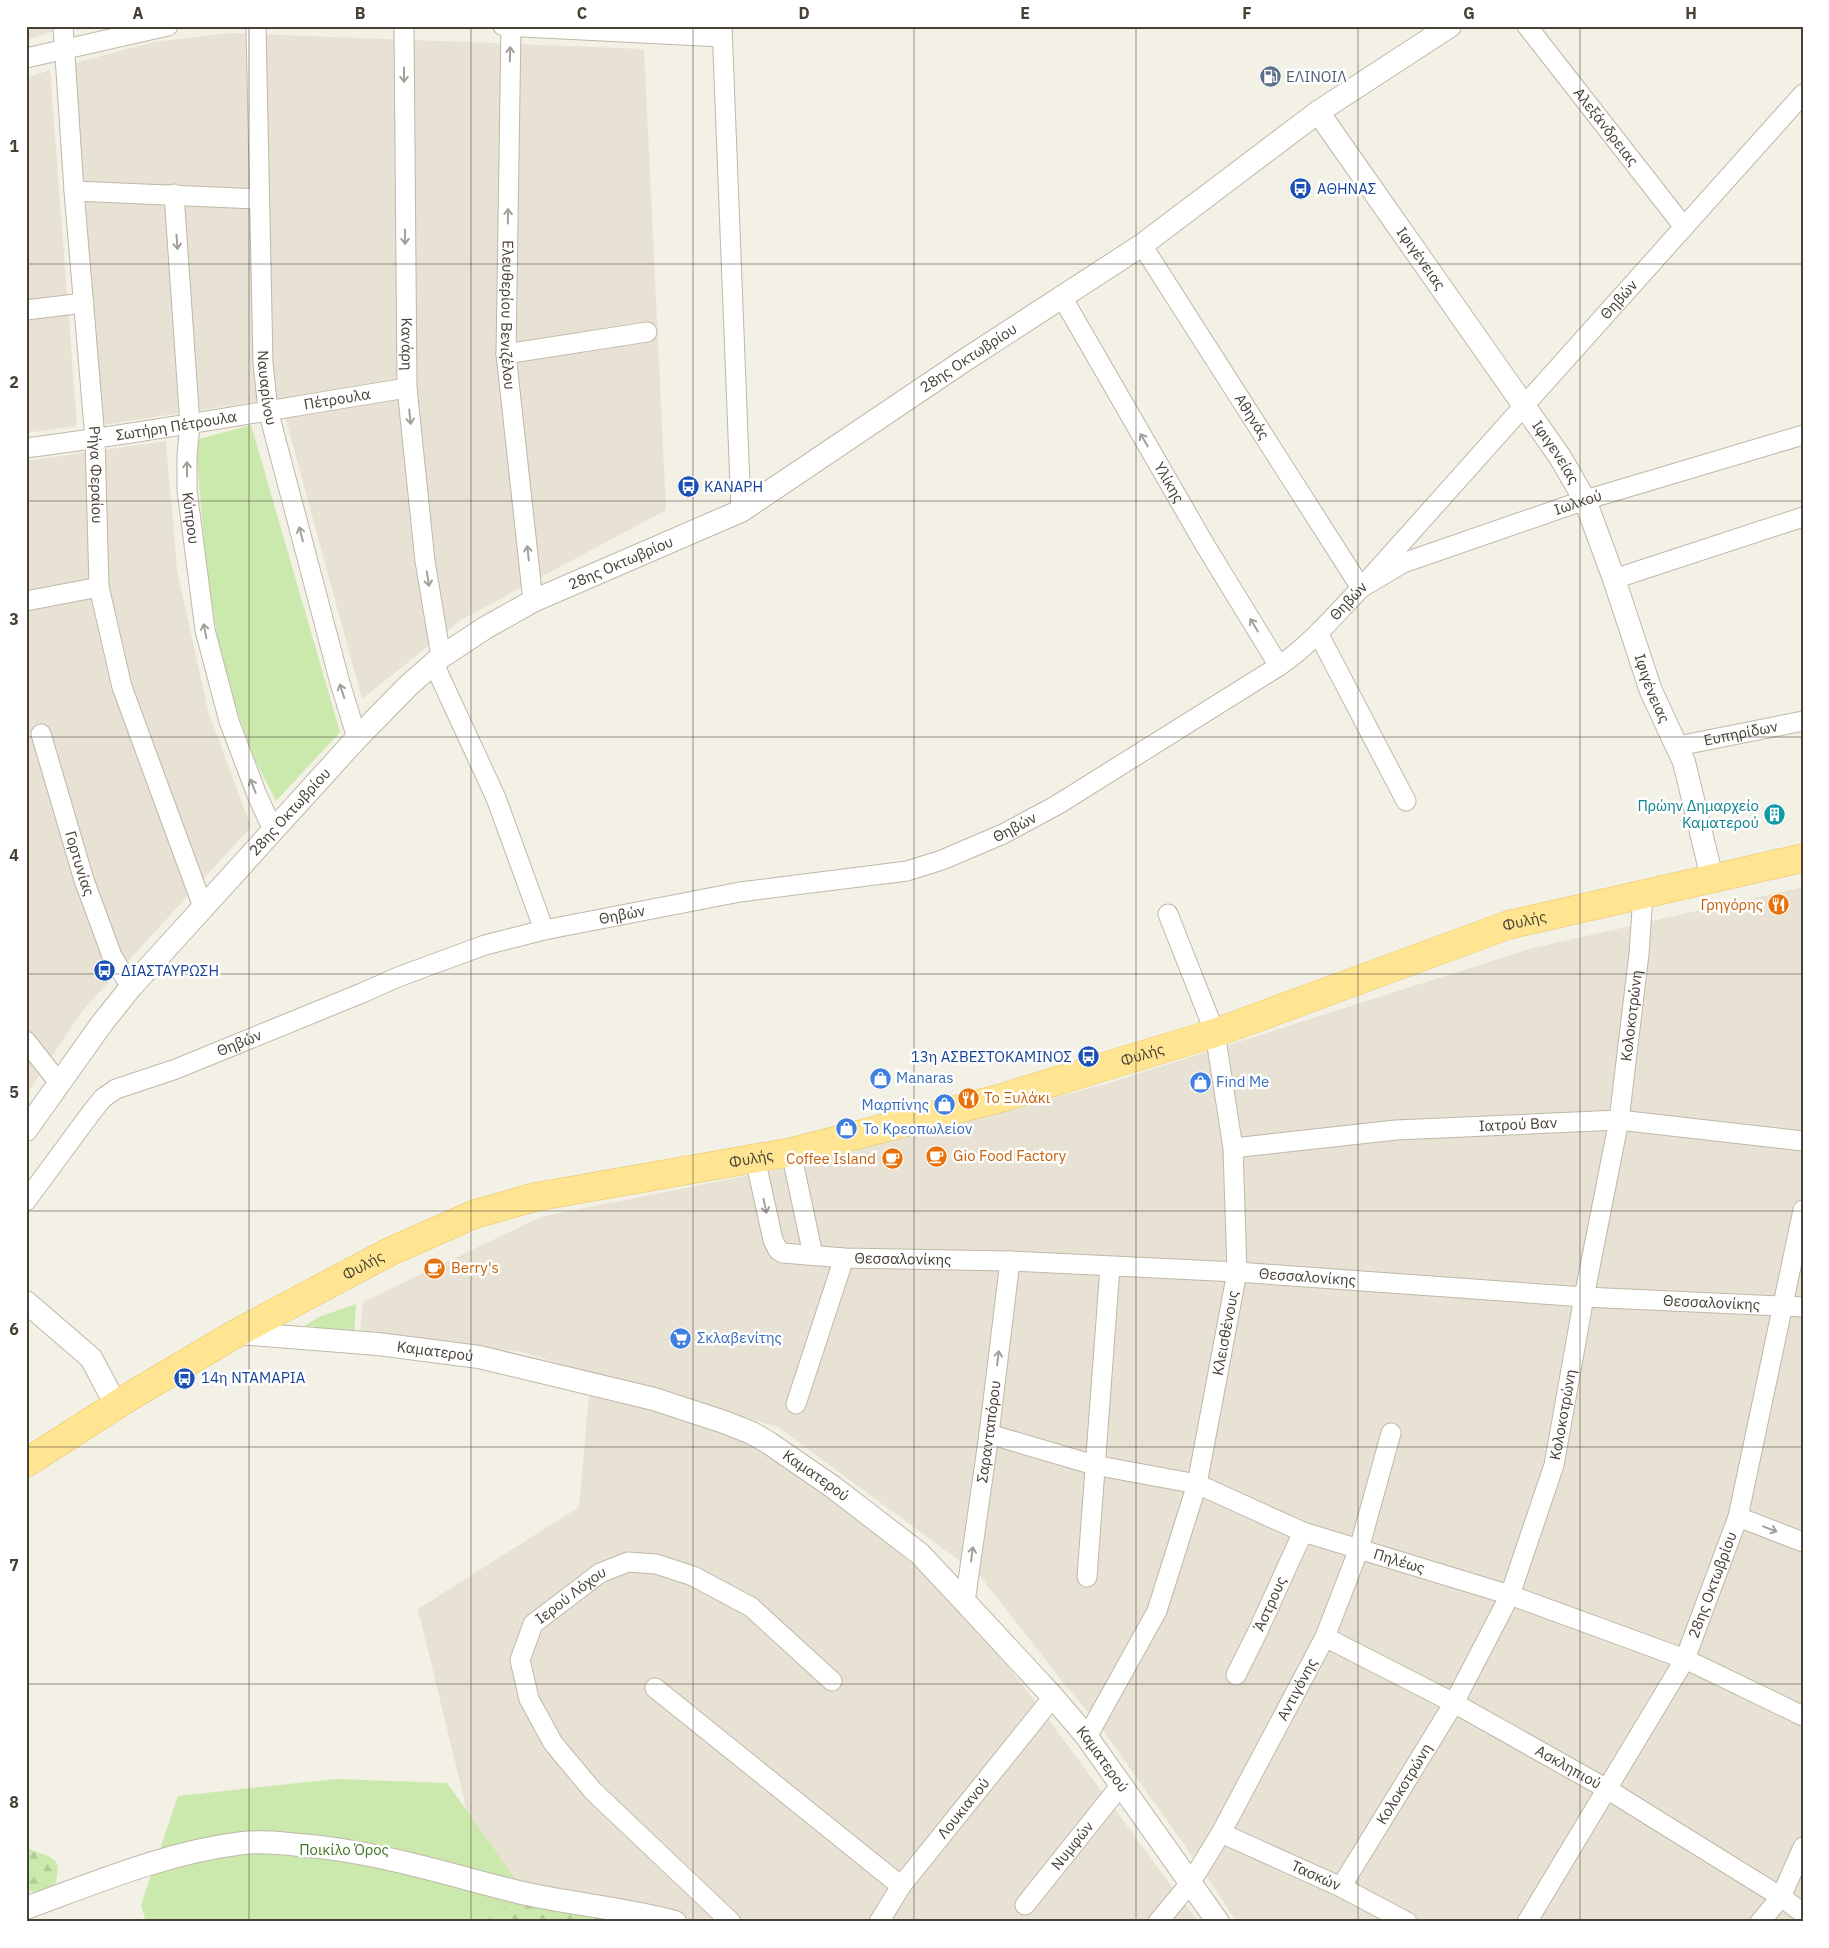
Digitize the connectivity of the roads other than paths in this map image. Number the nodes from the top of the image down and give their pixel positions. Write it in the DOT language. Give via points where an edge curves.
graph roads {
  1 [pos="63,26"];
  2 [pos="168,26"];
  3 [pos="256,26"];
  4 [pos="404,26"];
  5 [pos="503,26"];
  6 [pos="511,26"];
  7 [pos="1450,26"];
  8 [pos="1527,26"];
  9 [pos="145,28"];
  10 [pos="722,31"];
  11 [pos="63,48"];
  12 [pos="26,58"];
  13 [pos="1803,94"];
  14 [pos="1318,112"];
  15 [pos="74,191"];
  16 [pos="174,194"];
  17 [pos="260,199"];
  18 [pos="1684,228"];
  19 [pos="1142,245"];
  20 [pos="1062,297"];
  21 [pos="84,303"];
  22 [pos="26,310"];
  23 [pos="647,332"];
  24 [pos="506,354"];
  25 [pos="407,388"];
  26 [pos="1522,406"];
  27 [pos="268,410"];
  28 [pos="190,425"];
  29 [pos="1803,434"];
  30 [pos="95,439"];
  31 [pos="26,448"];
  32 [pos="1585,500"];
  33 [pos="741,511"];
  34 [pos="1803,517"];
  35 [pos="1614,579"];
  36 [pos="99,587"];
  37 [pos="1361,588"];
  38 [pos="26,600"];
  39 [pos="533,601"];
  40 [pos="1318,633"];
  41 [pos="437,661"];
  42 [pos="1279,666"];
  43 [pos="1803,721"];
  44 [pos="41,734"];
  45 [pos="357,738"];
  46 [pos="1678,746"];
  47 [pos="1406,800"];
  48 [pos="273,830"];
  49 [pos="1803,858"];
  50 [pos="1712,878"];
  51 [pos="1643,894"];
  52 [pos="203,907"];
  53 [pos="1168,914"];
  54 [pos="544,930"];
  55 [pos="131,987"];
  56 [pos="1215,1033"];
  57 [pos="26,1041"];
  58 [pos="59,1083"];
  59 [pos="1619,1120"];
  60 [pos="26,1130"];
  61 [pos="1803,1141"];
  62 [pos="1233,1148"];
  63 [pos="791,1152"];
  64 [pos="755,1158"];
  65 [pos="26,1201"];
  66 [pos="1803,1210"];
  67 [pos="813,1255"];
  68 [pos="844,1258"];
  69 [pos="1010,1261"];
  70 [pos="1110,1266"];
  71 [pos="1237,1272"];
  72 [pos="1584,1296"];
  73 [pos="26,1302"];
  74 [pos="1783,1304"];
  75 [pos="1803,1306"];
  76 [pos="237,1333"];
  77 [pos="796,1404"];
  78 [pos="116,1405"];
  79 [pos="1391,1433"];
  80 [pos="989,1434"];
  81 [pos="26,1463"];
  82 [pos="1094,1465"];
  83 [pos="1197,1484"];
  84 [pos="1738,1517"];
  85 [pos="1303,1532"];
  86 [pos="1803,1542"];
  87 [pos="1360,1549"];
  88 [pos="1087,1577"];
  89 [pos="1510,1595"];
  90 [pos="965,1602"];
  91 [pos="1325,1637"];
  92 [pos="1685,1659"];
  93 [pos="1236,1675"];
  94 [pos="832,1681"];
  95 [pos="655,1688"];
  96 [pos="1053,1697"];
  97 [pos="1454,1703"];
  98 [pos="1803,1716"];
  99 [pos="1087,1737"];
  100 [pos="1121,1785"];
  101 [pos="1607,1789"];
  102 [pos="1221,1833"];
  103 [pos="1803,1847"];
  104 [pos="1191,1882"];
  105 [pos="901,1886"];
  106 [pos="1341,1887"];
  107 [pos="1781,1897"];
  108 [pos="1024,1904"];
  109 [pos="26,1908"];
  110 [pos="1803,1913"];
  111 [pos="675,1922"];
  112 [pos="731,1922"];
  113 [pos="879,1922"];
  114 [pos="1158,1922"];
  115 [pos="1218,1922"];
  116 [pos="1407,1922"];
  117 [pos="1527,1922"];
  118 [pos="1760,1922"];
  1 -- 11 [label="street, Ρήγα Φεραίου"];
  2 -- 9 [label="street"];
  3 -- 17 [label="street, Ναυαρίνου"];
  4 -- 25 [label="street, Κανάρη, one-way"];
  5 -- 6 [label="street"];
  6 -- 10 [label="street"];
  24 -- 6 [label="street, Ελευθερίου Βενιζέλου, one-way"];
  7 -- 14 [label="street, 28ης Οκτωβρίου"];
  8 -- 18 [label="street, Αλεξάνδρειας"];
  9 -- 11 [label="street"];
  10 -- 33 [label="street"];
  11 -- 12 [label="street"];
  11 -- 15 [label="street, Ρήγα Φεραίου"];
  13 -- 18 [label="street, Θηβών"];
  14 -- 19 [label="street, 28ης Οκτωβρίου"];
  14 -- 26 [label="street, Ιφιγένειας"];
  15 -- 16 [label="street"];
  15 -- 21 [label="street, Ρήγα Φεραίου"];
  16 -- 17 [label="street"];
  16 -- 28 [label="street, Κύπρου, one-way"];
  17 -- 27 [label="street, Ναυαρίνου" via="263,363"];
  18 -- 26 [label="street, Θηβών"];
  19 -- 20 [label="street, 28ης Οκτωβρίου"];
  19 -- 37 [label="street, Αθηνάς"];
  20 -- 33 [label="street, 28ης Οκτωβρίου"];
  42 -- 20 [label="street, Υλίκης, one-way"];
  21 -- 22 [label="street"];
  21 -- 30 [label="street, Ρήγα Φεραίου"];
  23 -- 24 [label="street"];
  39 -- 24 [label="street, Ελευθερίου Βενιζέλου, one-way"];
  25 -- 27 [label="street, Πέτρουλα"];
  25 -- 41 [label="street, Κανάρη, one-way"];
  26 -- 32 [label="street, Ιφιγενείας" via="1560,457"];
  26 -- 37 [label="street, Θηβών"];
  27 -- 28 [label="street, Σωτήρη Πέτρουλα"];
  45 -- 27 [label="street, Ναυαρίνου, one-way"];
  28 -- 30 [label="street, Σωτήρη Πέτρουλα"];
  48 -- 28 [label="street, Κύπρου, one-way" via="228,721 205,630 187,490"];
  29 -- 32 [label="street, Ιωλκού"];
  30 -- 31 [label="street, Σωτήρη Πέτρουλα"];
  30 -- 36 [label="street, Ρήγα Φεραίου"];
  32 -- 35 [label="street, Ιφιγένειας"];
  32 -- 37 [label="street, Ιωλκού" via="1403,563"];
  33 -- 39 [label="street, 28ης Οκτωβρίου"];
  34 -- 35 [label="street"];
  35 -- 46 [label="street, Ιφιγένειας" via="1652,691"];
  36 -- 38 [label="street"];
  36 -- 52 [label="street, Ρήγα Φεραίου" via="122,687"];
  37 -- 40 [label="street, Θηβών"];
  39 -- 41 [label="street, 28ης Οκτωβρίου" via="485,628"];
  40 -- 42 [label="street, Θηβών"];
  40 -- 47 [label="street"];
  41 -- 45 [label="street, 28ης Οκτωβρίου"];
  41 -- 54 [label="street, Κανάρη" via="496,798"];
  42 -- 54 [label="street, Θηβών" via="1057,805 1003,834 942,860 907,871 740,892"];
  43 -- 46 [label="street, Ευπηρίδων"];
  44 -- 55 [label="street, Γορτυνίας" via="84,880 112,956"];
  45 -- 48 [label="street, 28ης Οκτωβρίου"];
  46 -- 50 [label="street, Ιφιγένειας" via="1688,774"];
  48 -- 52 [label="street, 28ης Οκτωβρίου"];
  49 -- 50 [label="main road, Φυλής"];
  50 -- 51 [label="main road, Φυλής"];
  51 -- 56 [label="main road, Φυλής" via="1508,925"];
  51 -- 59 [label="street, Κολοκοτρώνη"];
  52 -- 55 [label="street, 28ης Οκτωβρίου"];
  53 -- 56 [label="street, Κλεισθένους"];
  54 -- 65 [label="street, Θηβών" via="485,945 398,977 176,1069 116,1089 103,1098"];
  55 -- 58 [label="street, 28ης Οκτωβρίου"];
  56 -- 62 [label="street, Κλεισθένους"];
  56 -- 63 [label="main road, Φυλής" via="1001,1098"];
  57 -- 58 [label="street"];
  58 -- 60 [label="street, 28ης Οκτωβρίου"];
  59 -- 61 [label="street, Ιατρού Βαν"];
  59 -- 62 [label="street, Ιατρού Βαν" via="1396,1130"];
  59 -- 72 [label="street, Κολοκοτρώνη"];
  62 -- 71 [label="street, Κλεισθένους"];
  63 -- 64 [label="main road, Φυλής"];
  63 -- 67 [label="street"];
  64 -- 67 [label="street, Θεσσαλονίκης, one-way" via="775,1245 783,1253"];
  64 -- 76 [label="main road, Φυλής" via="535,1197 483,1211 389,1252"];
  66 -- 74 [label="street, 28ης Οκτωβρίου"];
  67 -- 68 [label="street, Θεσσαλονίκης"];
  68 -- 69 [label="street, Θεσσαλονίκης"];
  68 -- 77 [label="street"];
  69 -- 70 [label="street, Θεσσαλονίκης"];
  80 -- 69 [label="street, Σαρανταπόρου, one-way"];
  70 -- 71 [label="street, Θεσσαλονίκης"];
  70 -- 82 [label="street"];
  71 -- 72 [label="street, Θεσσαλονίκης"];
  71 -- 83 [label="street, Κλεισθένους"];
  72 -- 74 [label="street, Θεσσαλονίκης"];
  72 -- 89 [label="street, Κολοκοτρώνη" via="1554,1466"];
  73 -- 78 [label="street" via="91,1358"];
  74 -- 75 [label="street, Θεσσαλονίκης"];
  74 -- 84 [label="street, 28ης Οκτωβρίου"];
  76 -- 78 [label="main road, Φυλής"];
  76 -- 90 [label="street, Καματερού" via="378,1344 479,1357 654,1399 724,1422 769,1443 833,1487 920,1554"];
  78 -- 81 [label="main road, Φυλής"];
  79 -- 87 [label="street, Αντιγόνης"];
  80 -- 82 [label="street, Πηλέως"];
  90 -- 80 [label="street, Σαρανταπόρου, one-way"];
  82 -- 83 [label="street, Πηλέως"];
  82 -- 88 [label="street"];
  83 -- 85 [label="street, Πηλέως"];
  83 -- 99 [label="street, Κλεισθένους" via="1157,1611"];
  84 -- 86 [label="street, one-way"];
  84 -- 92 [label="street, 28ης Οκτωβρίου"];
  85 -- 87 [label="street, Πηλέως"];
  85 -- 93 [label="street, Άστρους"];
  87 -- 89 [label="street, Πηλέως"];
  87 -- 91 [label="street, Αντιγόνης"];
  89 -- 92 [label="street, Πηλέως"];
  89 -- 97 [label="street, Κολοκοτρώνη"];
  90 -- 96 [label="street, Καματερού"];
  91 -- 97 [label="street, Ασκληπιού"];
  91 -- 102 [label="street, Αντιγόνης"];
  92 -- 98 [label="street, Πηλέως"];
  92 -- 101 [label="street, 28ης Οκτωβρίου"];
  94 -- 112 [label="street, Ιερού Λόχου" via="751,1607 694,1576 656,1564 628,1562 600,1573 534,1624 520,1660 529,1699 553,1743 593,1791"];
  95 -- 105 [label="street"];
  96 -- 99 [label="street, Καματερού"];
  96 -- 105 [label="street, Λουκιανού"];
  97 -- 101 [label="street, Ασκληπιού"];
  97 -- 106 [label="street, Κολοκοτρώνη"];
  99 -- 100 [label="street, Καματερού"];
  100 -- 104 [label="street, Καματερού"];
  100 -- 108 [label="street, Νυμφών"];
  101 -- 107 [label="street, Ασκληπιού"];
  101 -- 117 [label="street, 28ης Οκτωβρίου"];
  102 -- 104 [label="street, Αντιγόνης"];
  102 -- 106 [label="street, Τασκών"];
  103 -- 107 [label="street"];
  104 -- 114 [label="street, Αντιγόνης"];
  104 -- 115 [label="street, Καματερού"];
  105 -- 113 [label="street, Λουκιανού"];
  106 -- 116 [label="street, Τασκών"];
  107 -- 110 [label="street, Ασκληπιού"];
  107 -- 118 [label="street"];
  109 -- 111 [label="street" via="174,1856 221,1846 271,1843 363,1853 520,1892 647,1914"];
}
